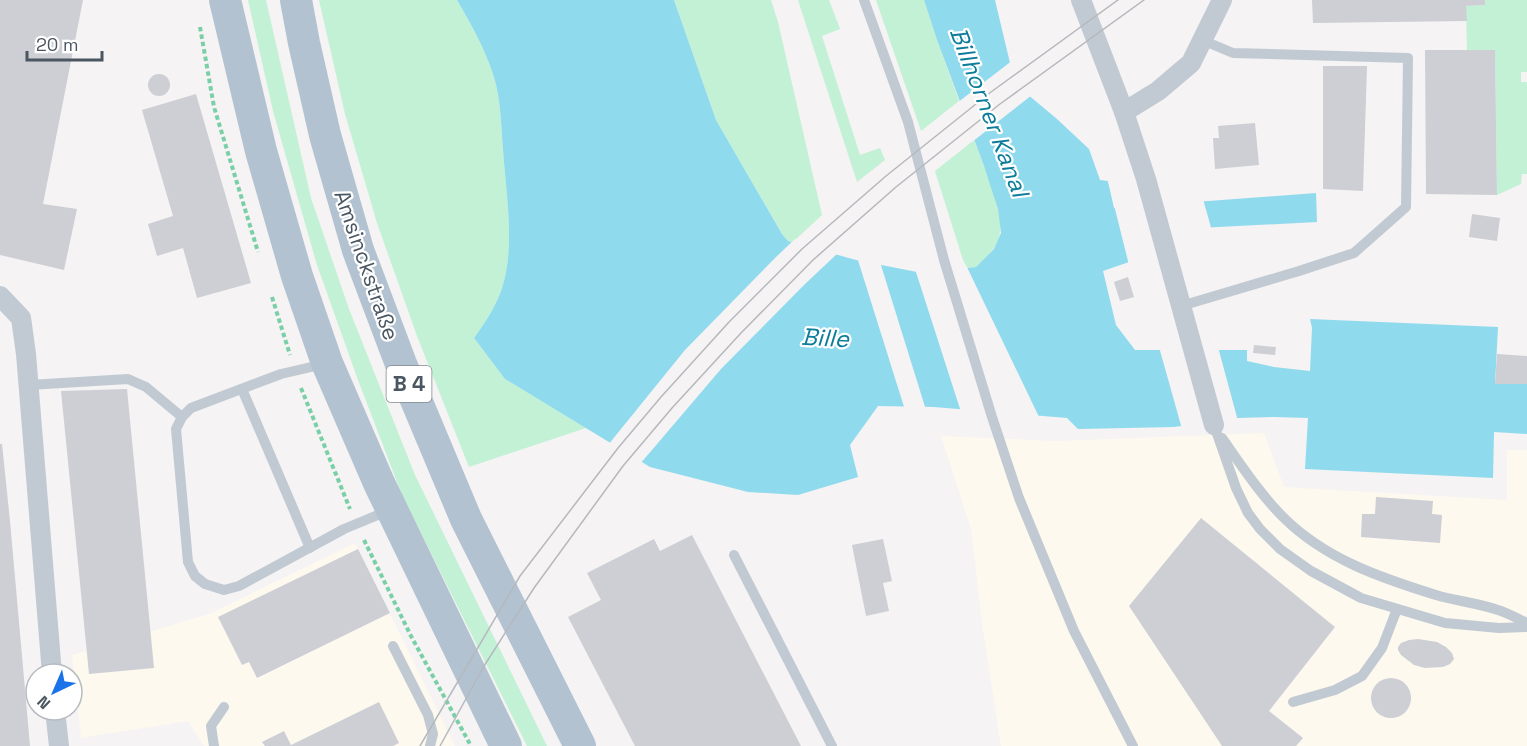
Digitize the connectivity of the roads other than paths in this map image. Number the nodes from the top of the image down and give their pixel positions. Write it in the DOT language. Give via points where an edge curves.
graph roads {
  1 [pos="225,0"];
  2 [pos="296,0"];
  3 [pos="864,0"];
  4 [pos="1222,0"];
  5 [pos="1082,1"];
  6 [pos="1202,40"];
  7 [pos="1124,112"];
  8 [pos="0,296"];
  9 [pos="1181,306"];
  10 [pos="327,363"];
  11 [pos="29,385"];
  12 [pos="242,389"];
  13 [pos="182,417"];
  14 [pos="1214,425"];
  15 [pos="392,509"];
  16 [pos="310,548"];
  17 [pos="734,555"];
  18 [pos="1397,609"];
  19 [pos="1527,625"];
  20 [pos="393,646"];
  21 [pos="51,662"];
  22 [pos="1293,702"];
  23 [pos="224,707"];
  24 [pos="56,722"];
  25 [pos="59,746"];
  26 [pos="214,746"];
  27 [pos="430,746"];
  28 [pos="506,746"];
  29 [pos="580,746"];
  30 [pos="831,746"];
  31 [pos="1133,746"];
  1 -- 10 [label="main road" via="261,151"];
  2 -- 29 [label="main road, Amsinckstraße / B 4" via="328,147 358,250 401,364 466,519"];
  3 -- 31 [label="lane" via="908,122 944,260 1019,498 1074,632"];
  4 -- 6 [label="street"];
  5 -- 7 [label="street"];
  6 -- 7 [label="street" via="1191,63 1158,91"];
  6 -- 9 [label="lane" via="1233,53 1408,58 1406,207 1354,253"];
  7 -- 9 [label="street"];
  8 -- 11 [label="street" via="21,318"];
  9 -- 14 [label="street"];
  10 -- 12 [label="lane"];
  10 -- 15 [label="main road"];
  11 -- 13 [label="lane" via="128,379 146,387"];
  11 -- 21 [label="street"];
  12 -- 13 [label="lane" via="191,408"];
  12 -- 16 [label="lane"];
  13 -- 16 [label="lane" via="176,429 188,562 195,576 224,590"];
  14 -- 18 [label="lane" via="1236,488 1260,530 1311,571 1361,598"];
  14 -- 19 [label="lane" via="1281,516 1315,544 1403,585 1499,610"];
  15 -- 16 [label="lane"];
  15 -- 28 [label="main road"];
  17 -- 30 [label="lane"];
  18 -- 19 [label="lane" via="1446,623"];
  18 -- 22 [label="lane" via="1382,648 1362,676 1335,690"];
  20 -- 27 [label="lane" via="428,715 433,734"];
  23 -- 26 [label="lane" via="211,726"];
  24 -- 25 [label="street"];
}
